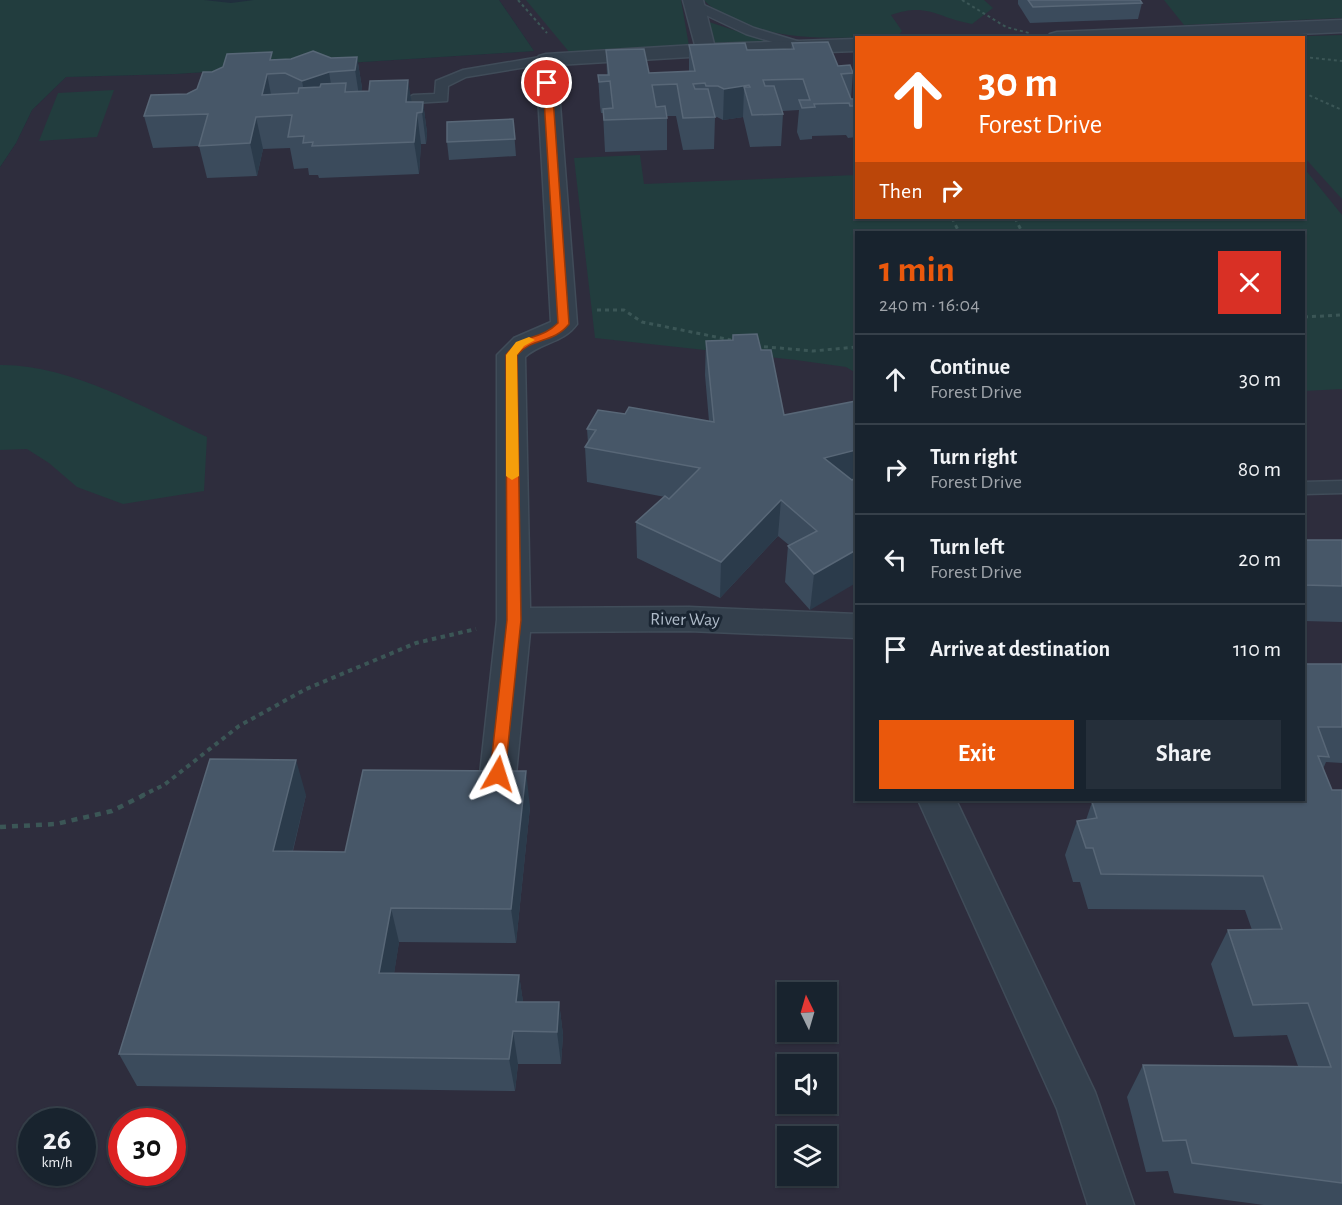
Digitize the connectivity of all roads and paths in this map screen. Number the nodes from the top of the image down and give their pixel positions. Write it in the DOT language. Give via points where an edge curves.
graph roads {
  1 [pos="518,0"];
  2 [pos="962,0"];
  3 [pos="694,2"];
  4 [pos="1342,26"];
  5 [pos="1035,35"];
  6 [pos="1104,36"];
  7 [pos="855,45"];
  8 [pos="802,47"];
  9 [pos="706,50"];
  10 [pos="1305,57"];
  11 [pos="557,59"];
  12 [pos="1342,61"];
  13 [pos="1305,93"];
  14 [pos="413,99"];
  15 [pos="1342,110"];
  16 [pos="563,311"];
  17 [pos="1342,315"];
  18 [pos="1305,317"];
  19 [pos="733,341"];
  20 [pos="745,344"];
  21 [pos="855,347"];
  22 [pos="1340,487"];
  23 [pos="1305,488"];
  24 [pos="514,620"];
  25 [pos="855,626"];
  26 [pos="498,774"];
  27 [pos="937,801"];
  28 [pos="0,827"];
  29 [pos="1111,1205"];
  1 -- 11 [label="path"];
  2 -- 5 [label="path" via="1006,27"];
  3 -- 8 [label="lane" via="750,31"];
  3 -- 9 [label="street"];
  4 -- 6 [label="street"];
  7 -- 8 [label="street"];
  8 -- 9 [label="street"];
  9 -- 11 [label="street"];
  10 -- 12 [label="path"];
  11 -- 14 [label="lane" via="463,74 441,84 442,98"];
  11 -- 16 [label="street"];
  13 -- 15 [label="path"];
  16 -- 19 [label="path" via="624,310 642,322"];
  16 -- 24 [label="street" via="564,324 554,333 520,344 512,355"];
  17 -- 18 [label="path"];
  20 -- 21 [label="path" via="813,351"];
  22 -- 23 [label="lane"];
  24 -- 25 [label="street, River Way" via="689,619"];
  24 -- 26 [label="street"];
  24 -- 28 [label="path" via="416,643 306,689 239,726 164,784 112,811 56,824"];
  27 -- 29 [label="street" via="1079,1107"];
}
